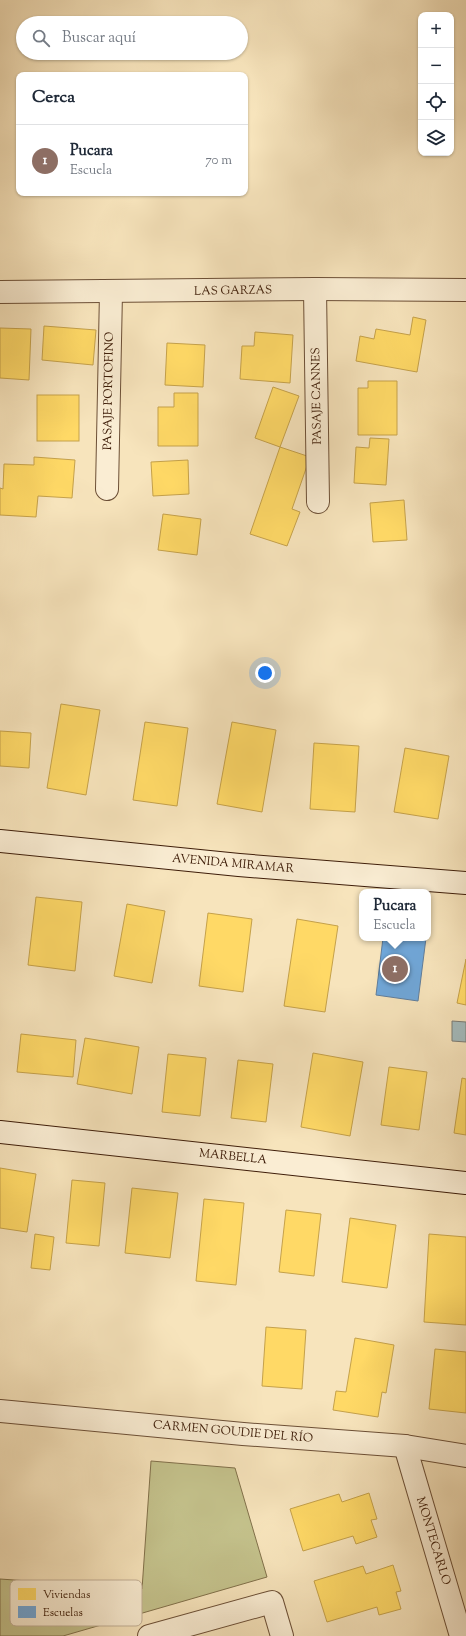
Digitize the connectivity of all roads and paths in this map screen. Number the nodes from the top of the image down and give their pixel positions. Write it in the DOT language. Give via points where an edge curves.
graph roads {
  1 [pos="315,289"];
  2 [pos="466,290"];
  3 [pos="0,292"];
  4 [pos="111,292"];
  5 [pos="107,489"];
  6 [pos="318,502"];
  7 [pos="0,841"];
  8 [pos="466,882"];
  9 [pos="0,1132"];
  10 [pos="466,1183"];
  11 [pos="0,1411"];
  12 [pos="405,1446"];
  13 [pos="466,1456"];
  14 [pos="150,1636"];
  15 [pos="282,1636"];
  16 [pos="461,1636"];
  1 -- 2 [label="street, LAS GARZAS"];
  1 -- 4 [label="street, LAS GARZAS"];
  1 -- 6 [label="street, PASAJE CANNES"];
  3 -- 4 [label="street, LAS GARZAS"];
  4 -- 5 [label="street, PASAJE PORTOFINO"];
  7 -- 8 [label="street, AVENIDA MIRAMAR" via="239,865"];
  9 -- 10 [label="street, MARBELLA"];
  11 -- 12 [label="street, CARMEN GOUDIE DEL RÍO"];
  12 -- 13 [label="street, CARMEN GOUDIE DEL RÍO"];
  12 -- 16 [label="street, MONTECARLO"];
  14 -- 15 [label="street" via="272,1602"];
}
